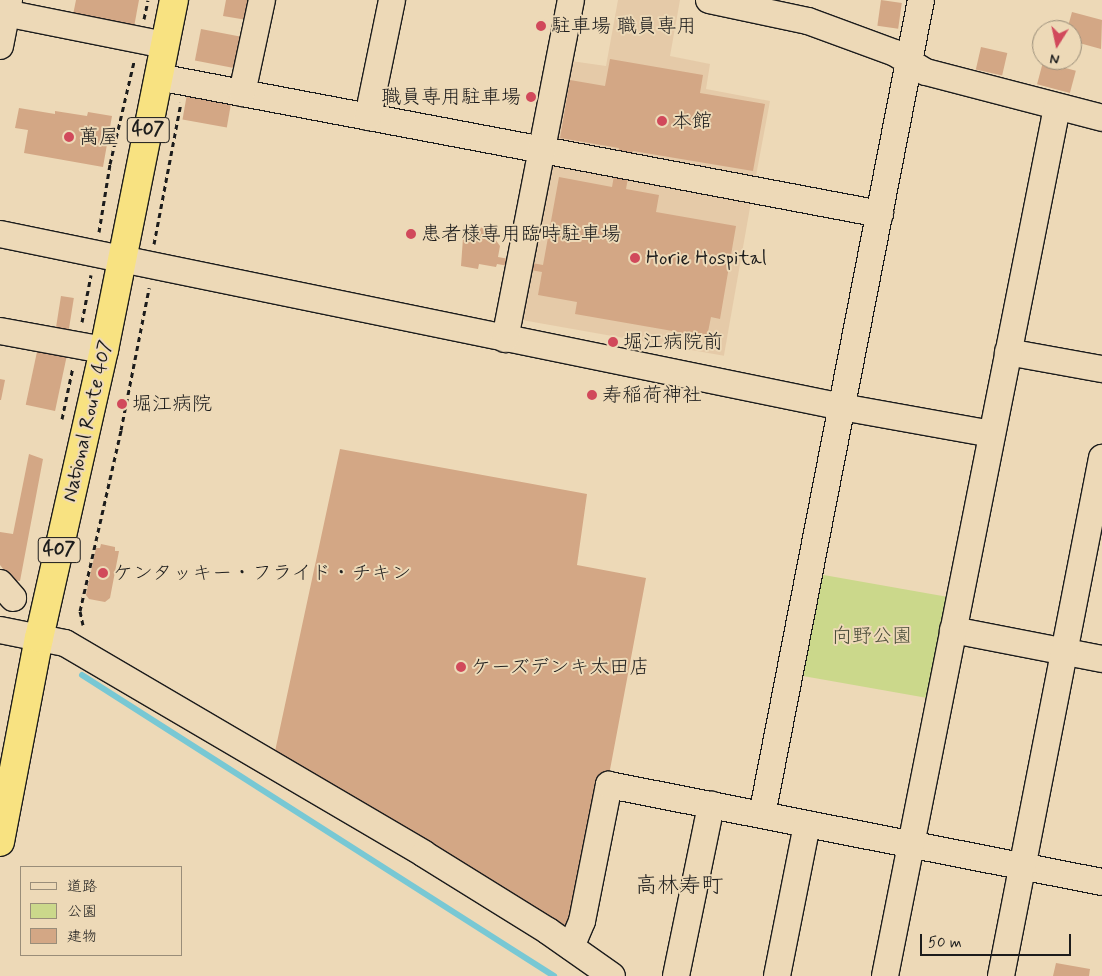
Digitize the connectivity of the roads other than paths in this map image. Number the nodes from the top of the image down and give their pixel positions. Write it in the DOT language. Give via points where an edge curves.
graph roads {
  1 [pos="174,0"];
  2 [pos="262,0"];
  3 [pos="392,0"];
  4 [pos="571,0"];
  5 [pos="709,0"];
  6 [pos="921,0"];
  7 [pos="5,9"];
  8 [pos="165,45"];
  9 [pos="0,46"];
  10 [pos="910,62"];
  11 [pos="158,77"];
  12 [pos="242,93"];
  13 [pos="1057,107"];
  14 [pos="368,117"];
  15 [pos="1102,118"];
  16 [pos="542,151"];
  17 [pos="880,214"];
  18 [pos="0,234"];
  19 [pos="122,260"];
  20 [pos="0,331"];
  21 [pos="505,338"];
  22 [pos="104,350"];
  23 [pos="1008,352"];
  24 [pos="1102,369"];
  25 [pos="842,407"];
  26 [pos="992,434"];
  27 [pos="1102,458"];
  28 [pos="0,630"];
  29 [pos="953,630"];
  30 [pos="39,638"];
  31 [pos="1064,652"];
  32 [pos="1102,659"];
  33 [pos="711,805"];
  34 [pos="762,815"];
  35 [pos="807,824"];
  36 [pos="0,842"];
  37 [pos="911,845"];
  38 [pos="1022,867"];
  39 [pos="1102,882"];
  40 [pos="571,947"];
  41 [pos="612,976"];
  42 [pos="676,976"];
  43 [pos="777,976"];
  44 [pos="885,976"];
  45 [pos="1001,976"];
  1 -- 8 [label="highway, National Route 407 / 407"];
  2 -- 12 [label="street"];
  3 -- 14 [label="street"];
  4 -- 16 [label="street"];
  5 -- 10 [label="street" via="808,21 895,53"];
  6 -- 10 [label="street"];
  7 -- 8 [label="street"];
  7 -- 9 [label="street"];
  8 -- 11 [label="highway, National Route 407 / 407"];
  10 -- 13 [label="street" via="926,72"];
  10 -- 17 [label="street"];
  11 -- 12 [label="street"];
  11 -- 19 [label="highway, National Route 407 / 407"];
  12 -- 14 [label="street"];
  13 -- 15 [label="street"];
  13 -- 23 [label="street"];
  14 -- 16 [label="street"];
  16 -- 17 [label="street"];
  16 -- 21 [label="street"];
  17 -- 25 [label="street"];
  18 -- 19 [label="street"];
  19 -- 21 [label="street"];
  19 -- 22 [label="highway, National Route 407 / 407"];
  20 -- 22 [label="street"];
  21 -- 25 [label="street"];
  22 -- 30 [label="highway, National Route 407 / 407"];
  23 -- 24 [label="street"];
  23 -- 26 [label="street"];
  25 -- 26 [label="street"];
  25 -- 34 [label="street"];
  26 -- 29 [label="street"];
  27 -- 31 [label="street"];
  28 -- 30 [label="street"];
  29 -- 31 [label="street"];
  29 -- 37 [label="street"];
  30 -- 36 [label="highway, National Route 407 / 407"];
  30 -- 40 [label="street" via="65,643 424,854"];
  31 -- 32 [label="street"];
  31 -- 38 [label="street"];
  33 -- 34 [label="street"];
  33 -- 40 [label="street" via="609,785 582,921"];
  33 -- 42 [label="street"];
  34 -- 35 [label="street"];
  35 -- 37 [label="street"];
  35 -- 43 [label="street"];
  37 -- 38 [label="street"];
  37 -- 44 [label="street"];
  38 -- 39 [label="street"];
  38 -- 45 [label="street"];
  40 -- 41 [label="street"];
}
